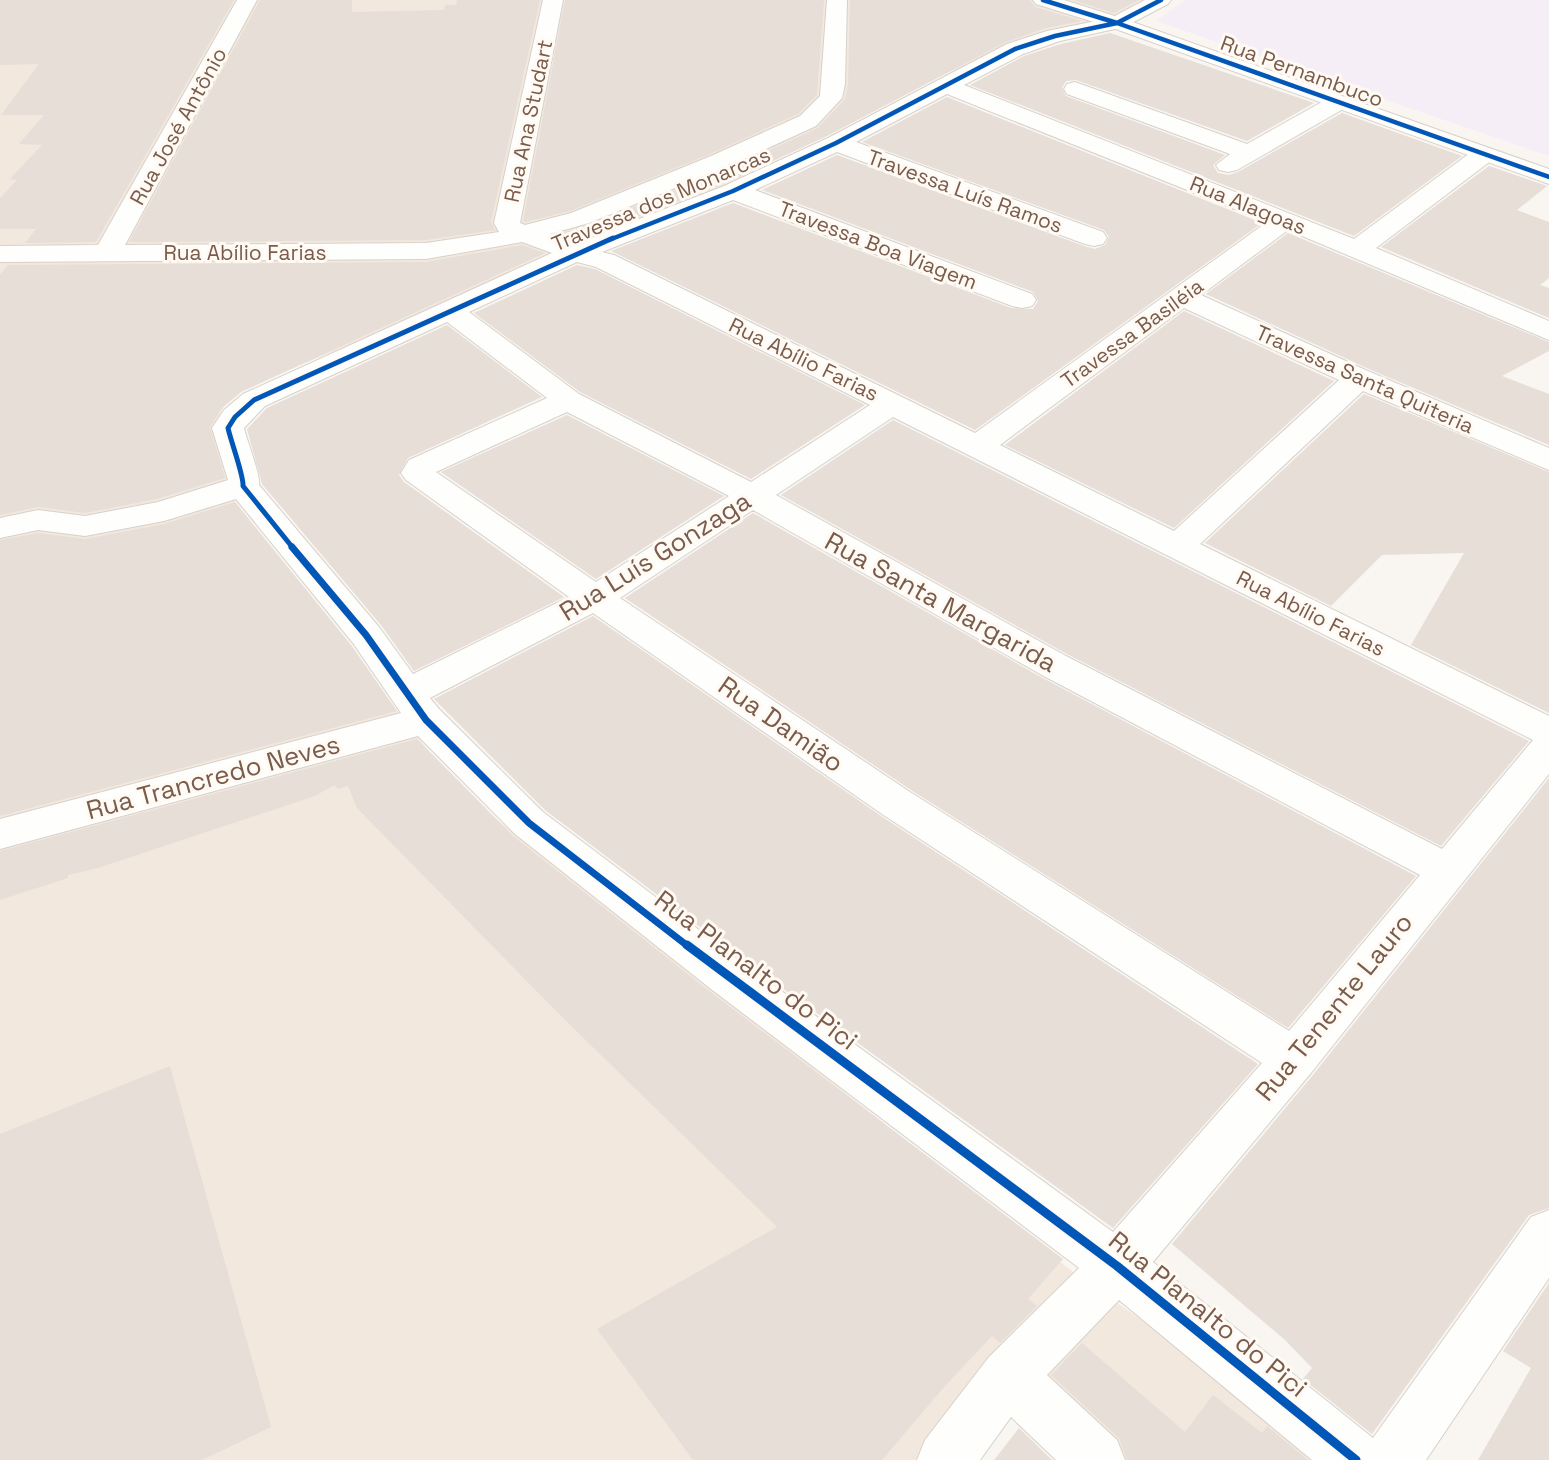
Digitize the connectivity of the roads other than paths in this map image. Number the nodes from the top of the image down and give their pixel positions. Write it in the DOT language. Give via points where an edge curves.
graph roads {
  1 [pos="247,0"];
  2 [pos="553,0"];
  3 [pos="837,0"];
  4 [pos="1043,0"];
  5 [pos="1161,0"];
  6 [pos="1117,23"];
  7 [pos="946,85"];
  8 [pos="1075,89"];
  9 [pos="1337,103"];
  10 [pos="836,143"];
  11 [pos="1249,153"];
  12 [pos="1483,155"];
  13 [pos="1549,177"];
  14 [pos="1196,183"];
  15 [pos="733,191"];
  16 [pos="1286,220"];
  17 [pos="521,233"];
  18 [pos="1094,238"];
  19 [pos="1357,250"];
  20 [pos="108,252"];
  21 [pos="575,253"];
  22 [pos="0,254"];
  23 [pos="1181,296"];
  24 [pos="1022,299"];
  25 [pos="1549,302"];
  26 [pos="450,311"];
  27 [pos="1537,326"];
  28 [pos="1359,378"];
  29 [pos="568,400"];
  30 [pos="893,404"];
  31 [pos="228,428"];
  32 [pos="978,446"];
  33 [pos="1549,460"];
  34 [pos="243,486"];
  35 [pos="753,496"];
  36 [pos="0,528"];
  37 [pos="1177,546"];
  38 [pos="597,597"];
  39 [pos="417,706"];
  40 [pos="1549,732"];
  41 [pos="1549,747"];
  42 [pos="0,834"];
  43 [pos="1446,870"];
  44 [pos="1294,1059"];
  45 [pos="1549,1234"];
  46 [pos="1117,1266"];
  47 [pos="1008,1376"];
  48 [pos="945,1460"];
  49 [pos="1097,1460"];
  50 [pos="1356,1460"];
  51 [pos="1392,1460"];
  1 -- 20 [label="street, Rua José Antônio"];
  2 -- 17 [label="street, Rua Ana Studart" via="507,223"];
  3 -- 17 [label="street" via="831,98 808,121 580,218"];
  4 -- 6 [label="street, Rua Pernambuco"];
  5 -- 6 [label="street, Travessa dos Monarcas"];
  6 -- 7 [label="street, Travessa dos Monarcas" via="1034,42"];
  6 -- 9 [label="street, Rua Pernambuco"];
  7 -- 10 [label="street, Travessa dos Monarcas"];
  7 -- 14 [label="street, Rua Alagoas"];
  8 -- 11 [label="street"];
  9 -- 11 [label="street"];
  9 -- 12 [label="street, Rua Pernambuco"];
  10 -- 15 [label="street, Travessa dos Monarcas"];
  10 -- 18 [label="street, Travessa Luís Ramos"];
  11 -- 14 [label="street"];
  12 -- 13 [label="street, Rua Pernambuco"];
  12 -- 19 [label="street"];
  14 -- 16 [label="street, Rua Alagoas"];
  15 -- 21 [label="street, Travessa dos Monarcas"];
  15 -- 24 [label="street, Travessa Boa Viagem"];
  16 -- 19 [label="street, Rua Alagoas"];
  16 -- 23 [label="street, Travessa Basiléia"];
  17 -- 20 [label="street, Rua Abílio Farias" via="426,251"];
  17 -- 21 [label="street, Rua Abílio Farias"];
  19 -- 27 [label="street, Rua Alagoas"];
  20 -- 22 [label="street, Rua Abílio Farias"];
  21 -- 26 [label="street, Travessa dos Monarcas"];
  21 -- 30 [label="street, Rua Abílio Farias" via="605,261"];
  23 -- 28 [label="street, Travessa Santa Quiteria"];
  23 -- 32 [label="street, Travessa Basiléia"];
  25 -- 27 [label="street"];
  26 -- 29 [label="street, Rua Santa Margarida"];
  26 -- 31 [label="street, Travessa dos Monarcas" via="254,400"];
  28 -- 33 [label="street, Travessa Santa Quiteria"];
  28 -- 37 [label="street"];
  29 -- 35 [label="street, Rua Santa Margarida"];
  29 -- 38 [label="street, Rua Damião" via="420,467 417,473"];
  30 -- 32 [label="street, Rua Abílio Farias"];
  30 -- 35 [label="street, Rua Luís Gonzaga"];
  31 -- 34 [label="street, Rua Planalto do Pici"];
  32 -- 37 [label="street, Rua Abílio Farias"];
  34 -- 36 [label="street" via="164,511 85,526 38,520"];
  34 -- 39 [label="street, Rua Planalto do Pici" via="366,635"];
  35 -- 38 [label="street, Rua Luís Gonzaga"];
  35 -- 43 [label="street, Rua Santa Margarida" via="1053,665"];
  37 -- 40 [label="street, Rua Abílio Farias"];
  38 -- 39 [label="street, Rua Luís Gonzaga"];
  38 -- 44 [label="street, Rua Damião" via="896,803"];
  39 -- 42 [label="street, Rua Trancredo Neves"];
  39 -- 46 [label="street, Rua Planalto do Pici" via="529,823"];
  41 -- 43 [label="street, Rua Tenente Lauro"];
  43 -- 44 [label="street, Rua Tenente Lauro"];
  44 -- 46 [label="street, Rua Tenente Lauro"];
  45 -- 51 [label="street"];
  46 -- 47 [label="street, Rua Tenente Lauro"];
  46 -- 50 [label="street, Rua Planalto do Pici"];
  47 -- 48 [label="street, Rua Tenente Lauro"];
  47 -- 49 [label="street"];
}
